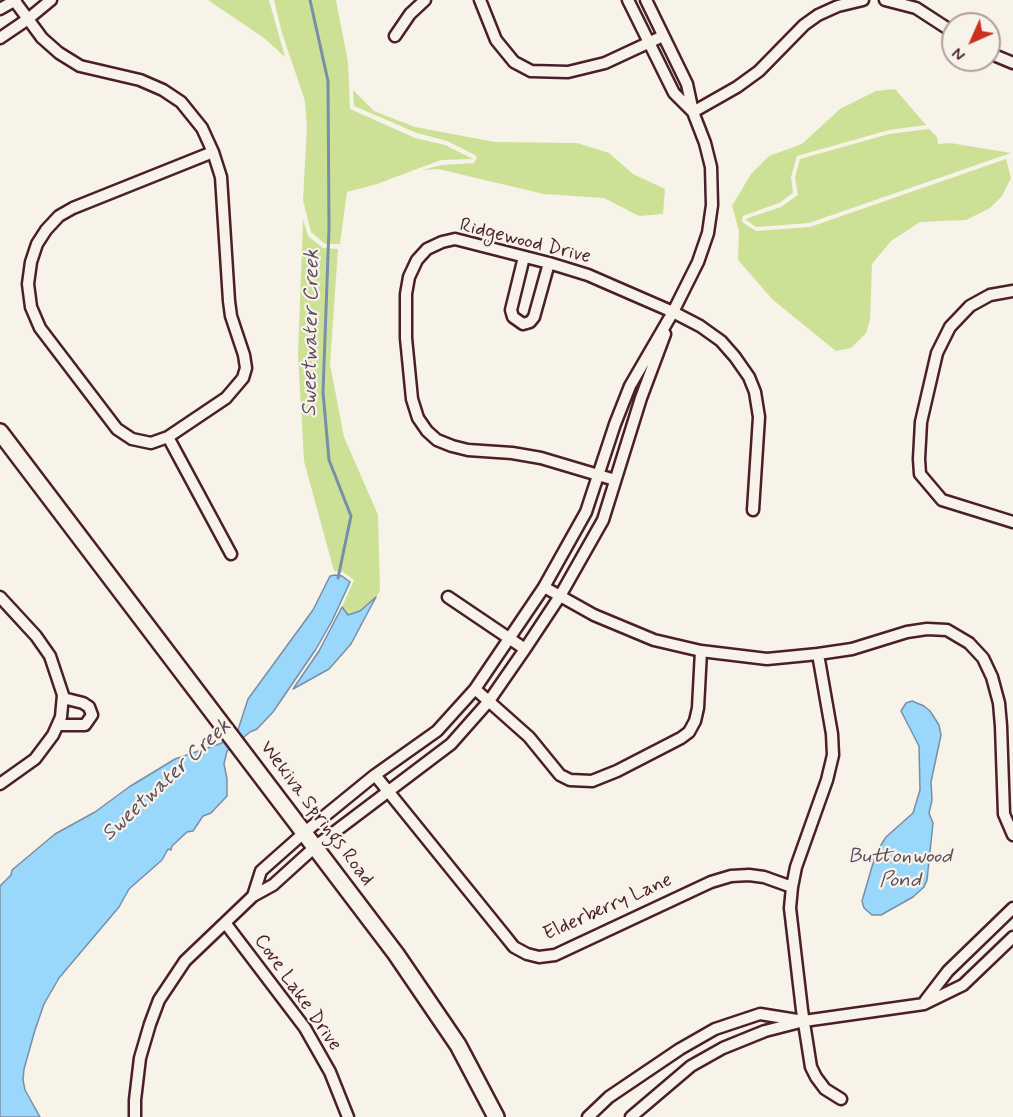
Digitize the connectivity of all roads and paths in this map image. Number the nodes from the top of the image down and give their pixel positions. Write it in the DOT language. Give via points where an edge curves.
graph roads {
  1 [pos="15,0"];
  2 [pos="51,0"];
  3 [pos="425,0"];
  4 [pos="480,0"];
  5 [pos="628,0"];
  6 [pos="646,0"];
  7 [pos="863,0"];
  8 [pos="885,0"];
  9 [pos="0,9"];
  10 [pos="28,19"];
  11 [pos="941,24"];
  12 [pos="395,36"];
  13 [pos="663,36"];
  14 [pos="0,38"];
  15 [pos="649,43"];
  16 [pos="693,112"];
  17 [pos="213,152"];
  18 [pos="524,257"];
  19 [pos="549,263"];
  20 [pos="1013,291"];
  21 [pos="673,312"];
  22 [pos="0,432"];
  23 [pos="168,437"];
  24 [pos="597,474"];
  25 [pos="615,480"];
  26 [pos="753,510"];
  27 [pos="1012,519"];
  28 [pos="231,554"];
  29 [pos="544,587"];
  30 [pos="560,596"];
  31 [pos="0,597"];
  32 [pos="448,597"];
  33 [pos="509,639"];
  34 [pos="525,649"];
  35 [pos="701,651"];
  36 [pos="818,654"];
  37 [pos="475,689"];
  38 [pos="63,698"];
  39 [pos="489,701"];
  40 [pos="58,725"];
  41 [pos="375,775"];
  42 [pos="0,784"];
  43 [pos="388,791"];
  44 [pos="305,832"];
  45 [pos="1013,835"];
  46 [pos="315,846"];
  47 [pos="792,886"];
  48 [pos="253,896"];
  49 [pos="1013,908"];
  50 [pos="226,924"];
  51 [pos="1013,937"];
  52 [pos="924,1004"];
  53 [pos="804,1022"];
  54 [pos="693,1042"];
  55 [pos="704,1059"];
  56 [pos="841,1099"];
  57 [pos="135,1117"];
  58 [pos="348,1117"];
  59 [pos="496,1117"];
  60 [pos="588,1117"];
  61 [pos="631,1117"];
  1 -- 9 [label="street"];
  1 -- 10 [label="street"];
  2 -- 10 [label="street"];
  3 -- 12 [label="street"];
  4 -- 15 [label="street" via="496,40 514,62 531,70 585,69"];
  5 -- 15 [label="street"];
  6 -- 13 [label="street"];
  7 -- 16 [label="street" via="818,15 759,71"];
  8 -- 11 [label="street" via="916,8"];
  10 -- 14 [label="street"];
  10 -- 17 [label="street" via="42,38 81,66 140,80 181,102 202,128"];
  13 -- 15 [label="street"];
  13 -- 16 [label="street" via="687,84"];
  15 -- 16 [label="street" via="674,93"];
  16 -- 21 [label="street" via="711,167 712,205 698,262"];
  17 -- 23 [label="street" via="221,177 231,316 246,368 243,378 226,398"];
  17 -- 23 [label="street" via="58,216 37,244 31,262 31,307 40,328 117,429 132,439 151,443"];
  18 -- 19 [label="street, Ridgewood Drive"];
  18 -- 19 [label="street" via="511,310 513,317 524,324 534,317"];
  18 -- 24 [label="street, Ridgewood Drive" via="455,239 427,249 417,260 406,294 406,338 412,399 418,418 437,440 452,446 541,458"];
  19 -- 21 [label="street, Ridgewood Drive" via="588,275"];
  20 -- 27 [label="street" via="990,295 970,306 950,327 938,352 924,411 919,459 920,474 942,500"];
  21 -- 24 [label="street" via="630,386"];
  21 -- 25 [label="street"];
  21 -- 26 [label="street, Ridgewood Drive" via="721,341 740,363 755,393 759,417"];
  22 -- 44 [label="main road, Wekiva Springs Road"];
  23 -- 28 [label="street"];
  24 -- 25 [label="street, Ridgewood Drive"];
  24 -- 29 [label="street" via="586,512"];
  25 -- 30 [label="street" via="603,520"];
  29 -- 30 [label="street"];
  29 -- 33 [label="street"];
  30 -- 34 [label="street"];
  30 -- 35 [label="street" via="632,632"];
  31 -- 38 [label="street" via="50,656"];
  32 -- 33 [label="street"];
  33 -- 34 [label="street"];
  33 -- 37 [label="street"];
  34 -- 39 [label="street"];
  35 -- 36 [label="street" via="767,658"];
  35 -- 39 [label="street" via="698,708 689,732 592,781 570,780 560,775 529,737"];
  36 -- 45 [label="street" via="927,629 947,630 969,643 983,658 999,703 1004,814"];
  36 -- 47 [label="street" via="833,755"];
  37 -- 39 [label="street"];
  37 -- 41 [label="street" via="436,731"];
  38 -- 40 [label="street"];
  38 -- 40 [label="street" via="89,706 92,715 85,725"];
  39 -- 43 [label="street" via="451,744"];
  40 -- 42 [label="street" via="35,759"];
  41 -- 43 [label="street, Elderberry Lane"];
  41 -- 44 [label="street"];
  43 -- 46 [label="street"];
  43 -- 47 [label="street, Elderberry Lane" via="514,947 539,957 555,955 731,876 764,877"];
  44 -- 46 [label="main road, Wekiva Springs Road"];
  44 -- 48 [label="street" via="261,871"];
  46 -- 48 [label="street" via="273,885"];
  46 -- 59 [label="main road, Wekiva Springs Road" via="458,1045"];
  47 -- 53 [label="street" via="790,908"];
  48 -- 50 [label="street"];
  49 -- 52 [label="street" via="948,971"];
  50 -- 57 [label="street" via="185,962 159,1000 140,1058"];
  50 -- 58 [label="street, Cove Lake Drive" via="305,1028 330,1072"];
  51 -- 52 [label="street" via="963,984"];
  52 -- 53 [label="street"];
  53 -- 54 [label="street" via="760,1014 715,1029"];
  53 -- 55 [label="street" via="765,1031"];
  53 -- 56 [label="street" via="811,1067 825,1089"];
  54 -- 55 [label="street"];
  54 -- 60 [label="street" via="609,1097"];
  55 -- 61 [label="street"];
}
